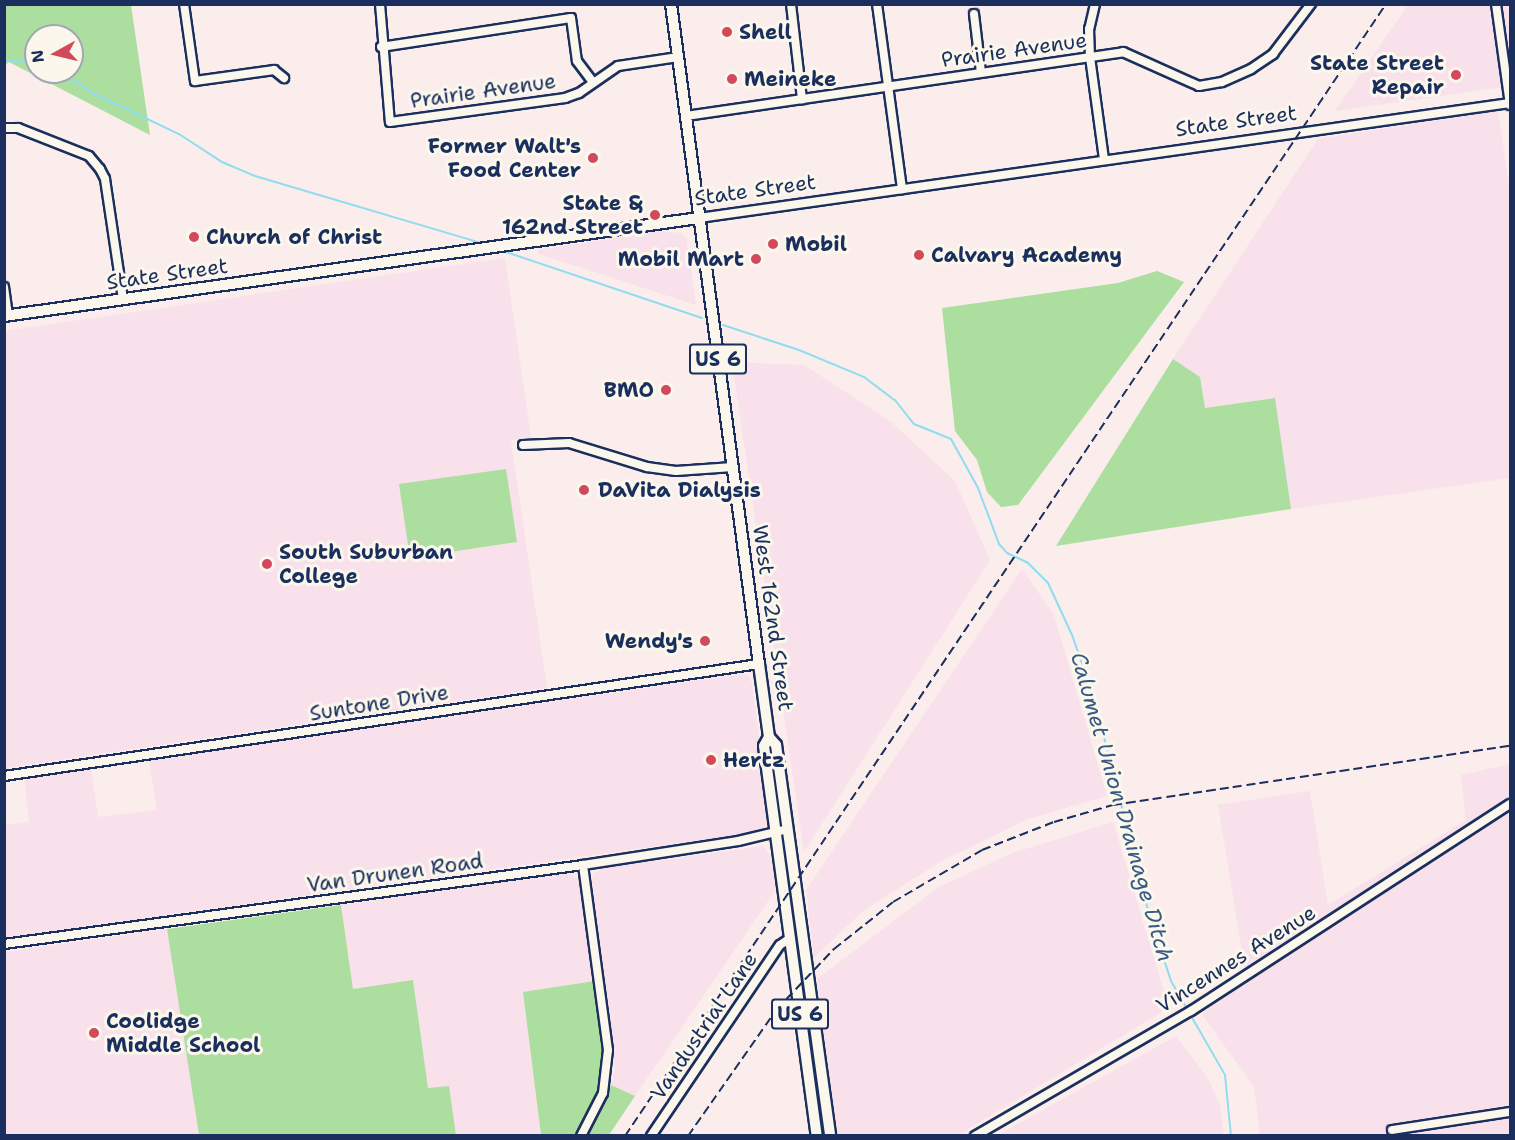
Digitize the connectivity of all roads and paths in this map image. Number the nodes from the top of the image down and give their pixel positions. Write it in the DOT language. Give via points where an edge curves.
graph roads {
  1 [pos="184,4"];
  2 [pos="380,4"];
  3 [pos="671,4"];
  4 [pos="791,4"];
  5 [pos="877,4"];
  6 [pos="1095,4"];
  7 [pos="1311,4"];
  8 [pos="1496,4"];
  9 [pos="974,14"];
  10 [pos="381,47"];
  11 [pos="678,57"];
  12 [pos="1090,57"];
  13 [pos="981,73"];
  14 [pos="284,78"];
  15 [pos="593,82"];
  16 [pos="889,86"];
  17 [pos="802,99"];
  18 [pos="1510,104"];
  19 [pos="686,116"];
  20 [pos="4,128"];
  21 [pos="1104,159"];
  22 [pos="902,189"];
  23 [pos="699,218"];
  24 [pos="4,287"];
  25 [pos="123,300"];
  26 [pos="6,316"];
  27 [pos="523,445"];
  28 [pos="733,467"];
  29 [pos="759,664"];
  30 [pos="769,737"];
  31 [pos="4,776"];
  32 [pos="1510,804"];
  33 [pos="788,830"];
  34 [pos="775,834"];
  35 [pos="584,865"];
  36 [pos="803,936"];
  37 [pos="789,939"];
  38 [pos="4,944"];
  39 [pos="1510,1112"];
  40 [pos="1392,1130"];
  41 [pos="581,1136"];
  42 [pos="651,1136"];
  43 [pos="817,1136"];
  44 [pos="830,1136"];
  45 [pos="975,1136"];
  1 -- 14 [label="street" via="195,81 274,70"];
  2 -- 10 [label="street"];
  3 -- 11 [label="main road, US 6"];
  4 -- 17 [label="street"];
  5 -- 16 [label="street"];
  6 -- 12 [label="street" via="1089,29"];
  7 -- 12 [label="street, Prairie Avenue" via="1273,54 1222,82 1199,86 1123,52"];
  8 -- 18 [label="street"];
  9 -- 13 [label="street"];
  10 -- 15 [label="street" via="571,18 577,61"];
  10 -- 15 [label="street, Prairie Avenue" via="390,122 565,98"];
  11 -- 15 [label="street, Prairie Avenue" via="618,66"];
  11 -- 19 [label="main road, US 6"];
  12 -- 13 [label="street, Prairie Avenue"];
  12 -- 21 [label="street"];
  13 -- 16 [label="street, Prairie Avenue"];
  16 -- 17 [label="street, Prairie Avenue"];
  16 -- 22 [label="street"];
  17 -- 19 [label="street, Prairie Avenue"];
  18 -- 21 [label="street, State Street"];
  19 -- 23 [label="main road, US 6"];
  20 -- 25 [label="street" via="18,128 89,156 100,169 105,179"];
  21 -- 22 [label="street, State Street"];
  22 -- 23 [label="street, State Street"];
  23 -- 25 [label="main road, State Street"];
  23 -- 28 [label="main road, West 162nd Street / US 6"];
  24 -- 26 [label="street"];
  25 -- 26 [label="main road, State Street"];
  27 -- 28 [label="street" via="569,443 647,467 676,471"];
  28 -- 29 [label="main road, West 162nd Street / US 6"];
  29 -- 30 [label="main road, West 162nd Street / US 6"];
  29 -- 31 [label="street, Suntone Drive"];
  30 -- 33 [label="main road, West 162nd Street / US 6" via="776,745"];
  30 -- 34 [label="main road, West 162nd Street / US 6" via="765,746"];
  32 -- 45 [label="street, Vincennes Avenue" via="1187,1013"];
  33 -- 34 [label="street, Van Drunen Road"];
  33 -- 36 [label="main road, West 162nd Street / US 6"];
  34 -- 35 [label="street, Van Drunen Road"];
  34 -- 37 [label="main road, West 162nd Street / US 6"];
  35 -- 38 [label="street, Van Drunen Road"];
  35 -- 41 [label="street" via="608,1050 603,1094"];
  36 -- 37 [label="main road"];
  36 -- 44 [label="main road, West 162nd Street / US 6"];
  37 -- 42 [label="street, Vandustrial Lane" via="780,945"];
  37 -- 43 [label="main road, West 162nd Street / US 6"];
  39 -- 40 [label="street"];
}
